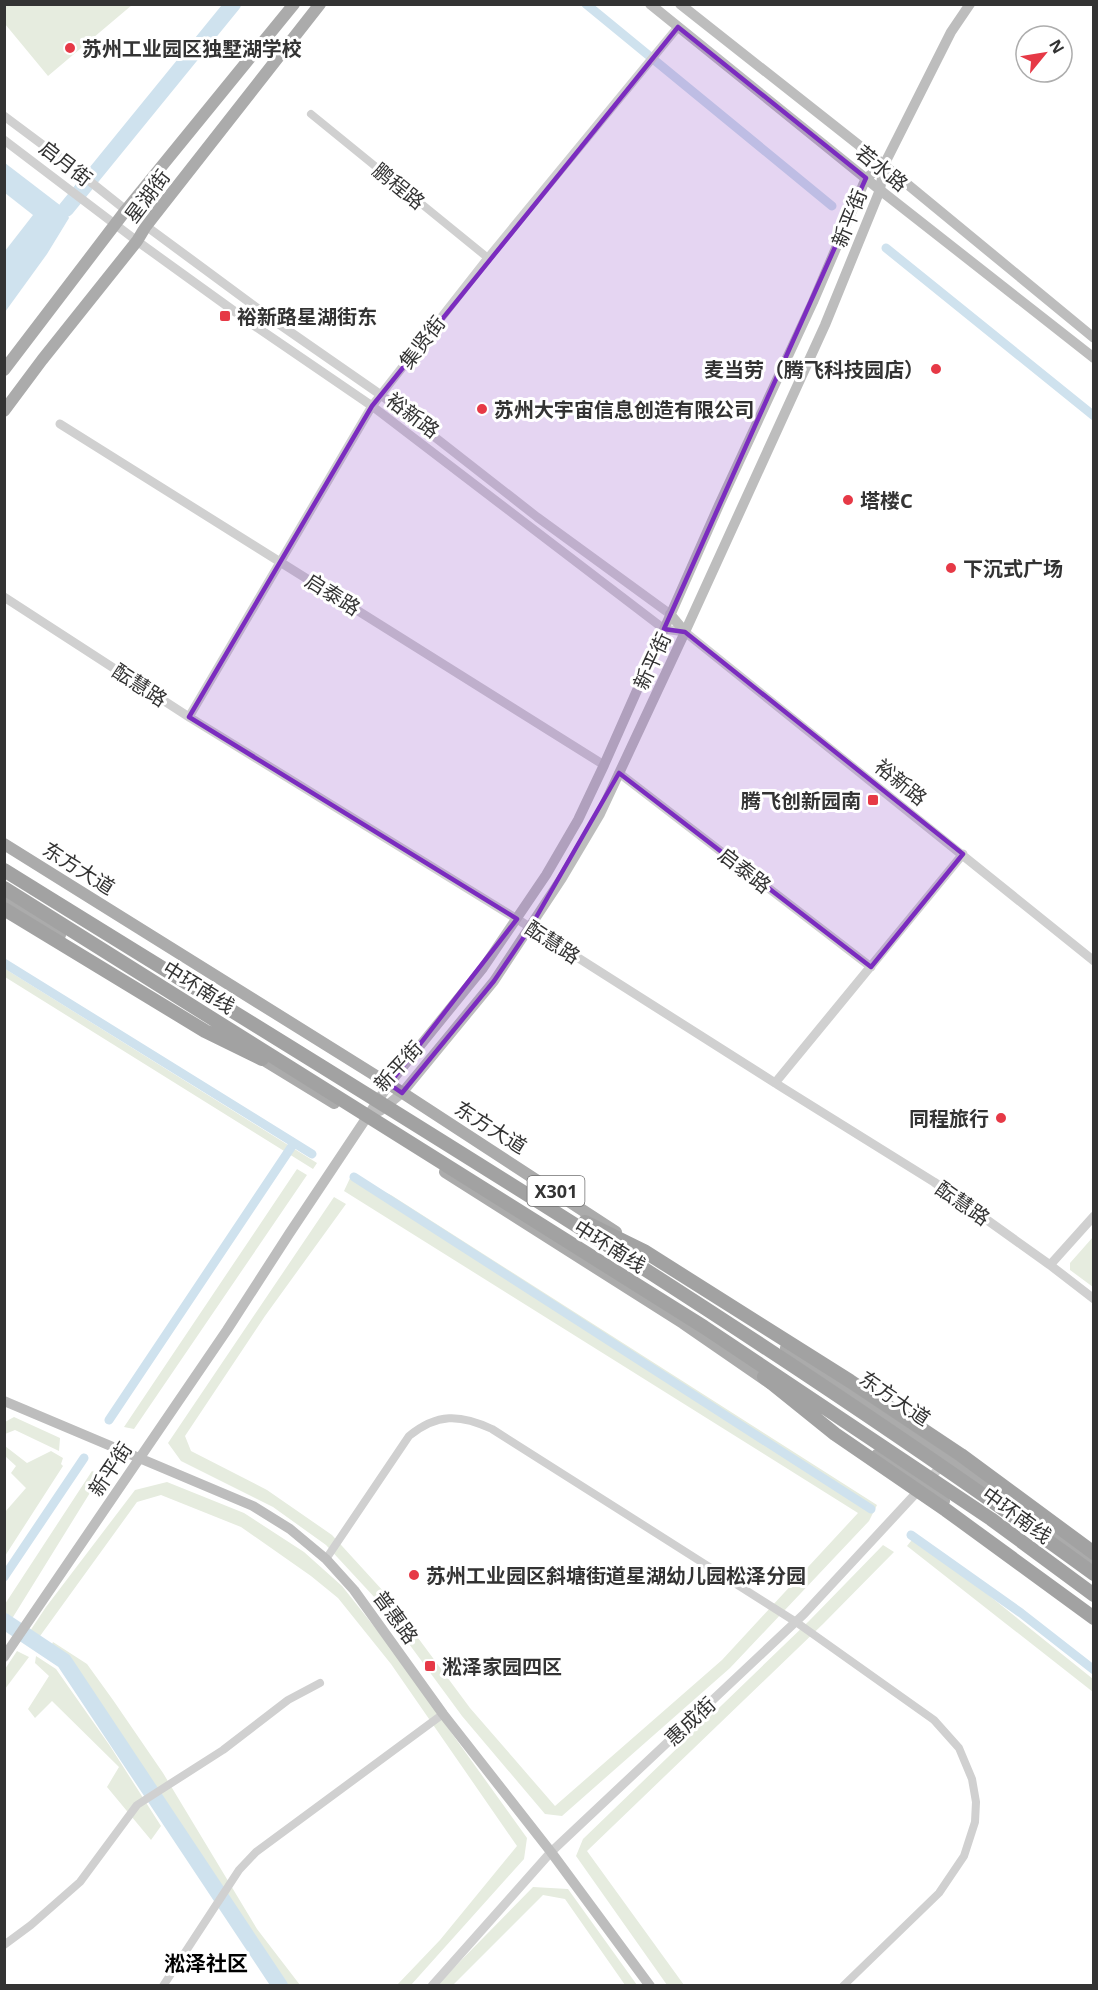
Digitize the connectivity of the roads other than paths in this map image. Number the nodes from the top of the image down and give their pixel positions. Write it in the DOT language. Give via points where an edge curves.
graph roads {
  1 [pos="294,4"];
  2 [pos="320,4"];
  3 [pos="650,4"];
  4 [pos="680,4"];
  5 [pos="970,4"];
  6 [pos="678,27"];
  7 [pos="311,114"];
  8 [pos="4,116"];
  9 [pos="4,140"];
  10 [pos="884,165"];
  11 [pos="866,178"];
  12 [pos="880,190"];
  13 [pos="126,210"];
  14 [pos="116,225"];
  15 [pos="146,226"];
  16 [pos="137,241"];
  17 [pos="488,258"];
  18 [pos="1094,338"];
  19 [pos="1094,358"];
  20 [pos="4,370"];
  21 [pos="381,395"];
  22 [pos="372,406"];
  23 [pos="4,411"];
  24 [pos="60,424"];
  25 [pos="281,561"];
  26 [pos="4,597"];
  27 [pos="670,614"];
  28 [pos="664,629"];
  29 [pos="686,632"];
  30 [pos="189,717"];
  31 [pos="604,765"];
  32 [pos="620,773"];
  33 [pos="4,844"];
  34 [pos="963,854"];
  35 [pos="4,870"];
  36 [pos="4,888"];
  37 [pos="4,901"];
  38 [pos="4,909"];
  39 [pos="517,919"];
  40 [pos="530,928"];
  41 [pos="1094,961"];
  42 [pos="871,967"];
  43 [pos="775,1083"];
  44 [pos="389,1084"];
  45 [pos="320,1087"];
  46 [pos="402,1093"];
  47 [pos="366,1122"];
  48 [pos="526,1192"];
  49 [pos="1094,1216"];
  50 [pos="1050,1265"];
  51 [pos="1094,1299"];
  52 [pos="704,1327"];
  53 [pos="4,1401"];
  54 [pos="949,1457"];
  55 [pos="138,1459"];
  56 [pos="924,1486"];
  57 [pos="1094,1553"];
  58 [pos="326,1559"];
  59 [pos="1094,1561"];
  60 [pos="1094,1574"];
  61 [pos="1094,1595"];
  62 [pos="1094,1610"];
  63 [pos="1094,1618"];
  64 [pos="796,1622"];
  65 [pos="4,1657"];
  66 [pos="320,1683"];
  67 [pos="443,1714"];
  68 [pos="551,1852"];
  69 [pos="5,1946"];
  70 [pos="163,1986"];
  71 [pos="432,1986"];
  72 [pos="650,1986"];
  73 [pos="843,1986"];
  1 -- 13 [label="main road, 星湖街"];
  2 -- 15 [label="main road, 星湖街"];
  3 -- 6 [label="main road, 若水路"];
  4 -- 10 [label="main road, 若水路"];
  5 -- 10 [label="main road, 新平街" via="951,32"];
  6 -- 11 [label="main road, 若水路"];
  6 -- 17 [label="street, 集贤街"];
  7 -- 17 [label="street, 鹏程路"];
  8 -- 13 [label="street, 启月街"];
  9 -- 14 [label="street, 启月街"];
  10 -- 11 [label="main road, 新平街"];
  10 -- 12 [label="main road, 新平街"];
  10 -- 18 [label="main road, 若水路"];
  11 -- 12 [label="main road, 若水路"];
  11 -- 27 [label="main road, 新平街"];
  12 -- 19 [label="main road, 若水路"];
  12 -- 29 [label="main road, 新平街" via="825,325"];
  13 -- 14 [label="main road, 星湖街"];
  13 -- 15 [label="street, 裕新路"];
  14 -- 16 [label="street, 裕新路"];
  14 -- 20 [label="main road, 星湖街"];
  15 -- 16 [label="main road, 星湖街"];
  15 -- 21 [label="street, 裕新路"];
  16 -- 22 [label="street, 裕新路"];
  16 -- 23 [label="main road, 星湖街"];
  17 -- 21 [label="street, 集贤街"];
  21 -- 22 [label="street, 集贤街"];
  21 -- 27 [label="street, 裕新路" via="537,517"];
  22 -- 25 [label="street, 集贤街"];
  22 -- 28 [label="street, 裕新路"];
  24 -- 25 [label="street, 启泰路"];
  25 -- 30 [label="street, 集贤街"];
  25 -- 31 [label="street, 启泰路"];
  26 -- 30 [label="street, 酝慧路"];
  27 -- 28 [label="main road, 新平街"];
  27 -- 29 [label="main road, 裕新路"];
  28 -- 29 [label="street, 裕新路"];
  28 -- 31 [label="main road, 新平街"];
  29 -- 32 [label="main road, 新平街"];
  29 -- 34 [label="street, 裕新路"];
  30 -- 39 [label="street, 酝慧路"];
  31 -- 39 [label="main road, 新平街" via="572,829"];
  32 -- 40 [label="main road, 新平街" via="600,814"];
  32 -- 42 [label="street, 启泰路"];
  33 -- 44 [label="main road, 东方大道 / X301"];
  34 -- 41 [label="street, 裕新路"];
  34 -- 42 [label="street"];
  35 -- 48 [label="highway, 中环南线, bridge"];
  36 -- 45 [label="highway, 中环南线, bridge"];
  37 -- 47 [label="main road, X301"];
  38 -- 45 [label="highway, bridge" via="206,1031"];
  39 -- 40 [label="street, 酝慧路"];
  39 -- 44 [label="main road, 新平街" via="483,968"];
  40 -- 43 [label="street, 酝慧路"];
  40 -- 46 [label="main road, 新平街" via="494,981"];
  42 -- 43 [label="street"];
  43 -- 50 [label="street, 酝慧路" via="934,1182"];
  44 -- 46 [label="main road, 东方大道 / X301"];
  44 -- 47 [label="main road, 新平街"];
  45 -- 52 [label="highway, 中环南线, bridge"];
  46 -- 47 [label="main road, 新平街"];
  46 -- 54 [label="main road, 东方大道 / X301" via="557,1192"];
  47 -- 55 [label="main road, 新平街"];
  47 -- 56 [label="main road, X301" via="683,1323"];
  48 -- 57 [label="highway, bridge" via="644,1251 775,1333 961,1455"];
  48 -- 60 [label="highway, 中环南线, bridge" via="755,1341"];
  49 -- 50 [label="street"];
  50 -- 51 [label="street, 酝慧路"];
  52 -- 61 [label="highway, 中环南线, bridge" via="991,1519"];
  52 -- 63 [label="highway, bridge" via="834,1434"];
  53 -- 55 [label="main road, 普惠路"];
  54 -- 56 [label="street, 惠成街"];
  54 -- 59 [label="main road, 东方大道 / X301"];
  55 -- 58 [label="main road, 普惠路" via="254,1506"];
  55 -- 65 [label="main road, 新平街"];
  56 -- 62 [label="main road, X301"];
  56 -- 64 [label="street, 惠成街"];
  58 -- 64 [label="street" via="409,1436 438,1420 459,1418 492,1429"];
  58 -- 67 [label="main road, 普惠路" via="354,1590"];
  64 -- 68 [label="street, 惠成街"];
  64 -- 73 [label="street" via="943,1728 964,1758 975,1796 975,1822 969,1844 950,1879"];
  66 -- 69 [label="street" via="288,1700 223,1750 137,1804 80,1882"];
  67 -- 68 [label="main road, 普惠路"];
  67 -- 70 [label="street" via="256,1852 239,1870"];
  68 -- 71 [label="street, 惠成街"];
  68 -- 72 [label="main road, 普惠路"];
}
